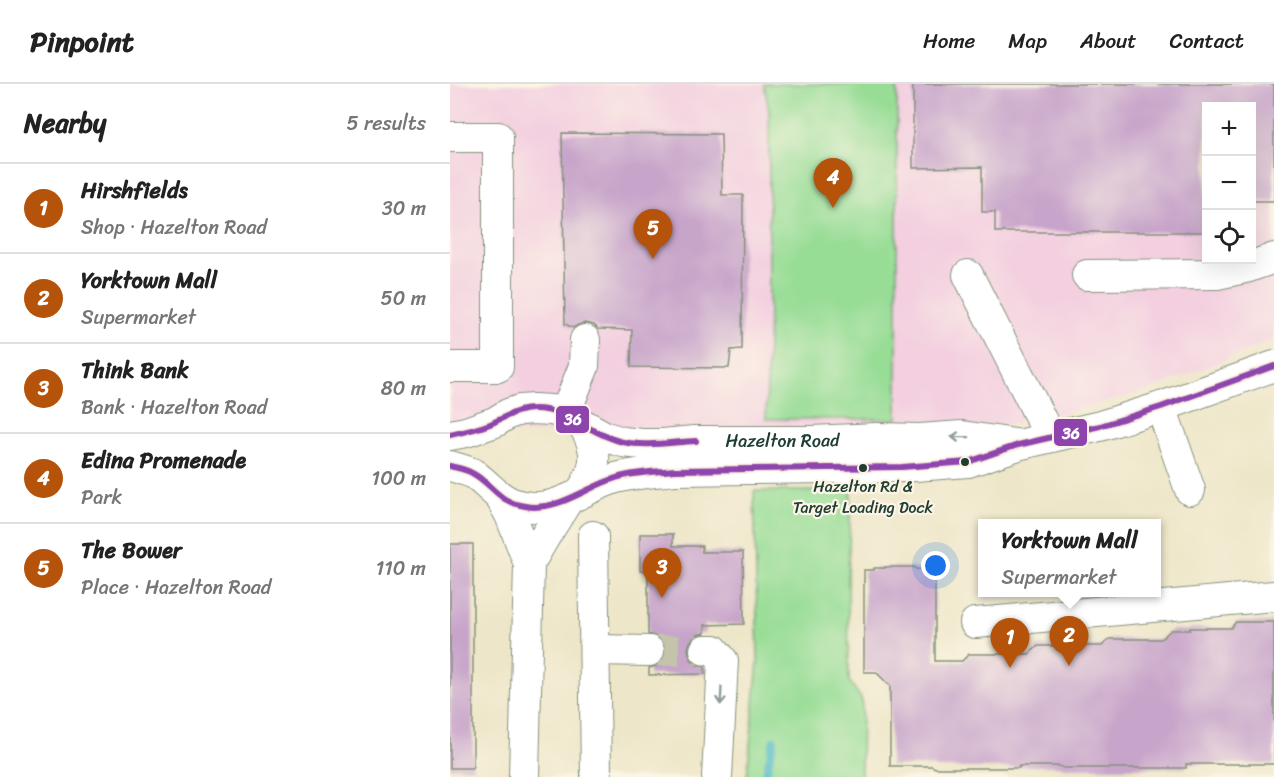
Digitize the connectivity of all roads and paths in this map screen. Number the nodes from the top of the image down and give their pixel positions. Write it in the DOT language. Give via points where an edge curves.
graph roads {
  1 [pos="450,137"];
  2 [pos="1274,258"];
  3 [pos="968,275"];
  4 [pos="1087,275"];
  5 [pos="585,339"];
  6 [pos="1274,366"];
  7 [pos="450,367"];
  8 [pos="498,367"];
  9 [pos="1161,407"];
  10 [pos="502,418"];
  11 [pos="574,419"];
  12 [pos="450,435"];
  13 [pos="1050,437"];
  14 [pos="1018,445"];
  15 [pos="450,466"];
  16 [pos="1190,490"];
  17 [pos="496,492"];
  18 [pos="574,497"];
  19 [pos="593,536"];
  20 [pos="529,564"];
  21 [pos="1274,596"];
  22 [pos="975,623"];
  23 [pos="595,650"];
  24 [pos="705,650"];
  25 [pos="649,651"];
  26 [pos="524,777"];
  27 [pos="596,777"];
  28 [pos="717,777"];
  1 -- 8 [label="street" via="498,137"];
  2 -- 4 [label="street" via="1217,274"];
  3 -- 13 [label="street"];
  5 -- 11 [label="street" via="585,366"];
  6 -- 9 [label="street, Hazelton Road"];
  7 -- 8 [label="street"];
  8 -- 10 [label="street"];
  9 -- 13 [label="street, Hazelton Road"];
  9 -- 16 [label="street"];
  10 -- 11 [label="street, Hazelton Road" via="534,408"];
  10 -- 12 [label="street, Hazelton Road"];
  10 -- 17 [label="street" via="485,435 482,459"];
  14 -- 11 [label="street, Hazelton Road, one-way" via="962,436 642,444 606,437"];
  11 -- 18 [label="street" via="591,437 594,460 588,482"];
  13 -- 14 [label="street, Hazelton Road"];
  14 -- 18 [label="street, Hazelton Road" via="968,462 902,467 646,473 617,478"];
  15 -- 17 [label="street, Hazelton Road" via="470,472"];
  17 -- 18 [label="street, Hazelton Road" via="511,503 539,508"];
  17 -- 20 [label="street" via="510,515"];
  18 -- 20 [label="street"];
  19 -- 23 [label="street"];
  20 -- 26 [label="street"];
  21 -- 22 [label="street"];
  23 -- 25 [label="street"];
  23 -- 27 [label="street"];
  24 -- 28 [label="street, one-way" via="714,650 723,661"];
}
